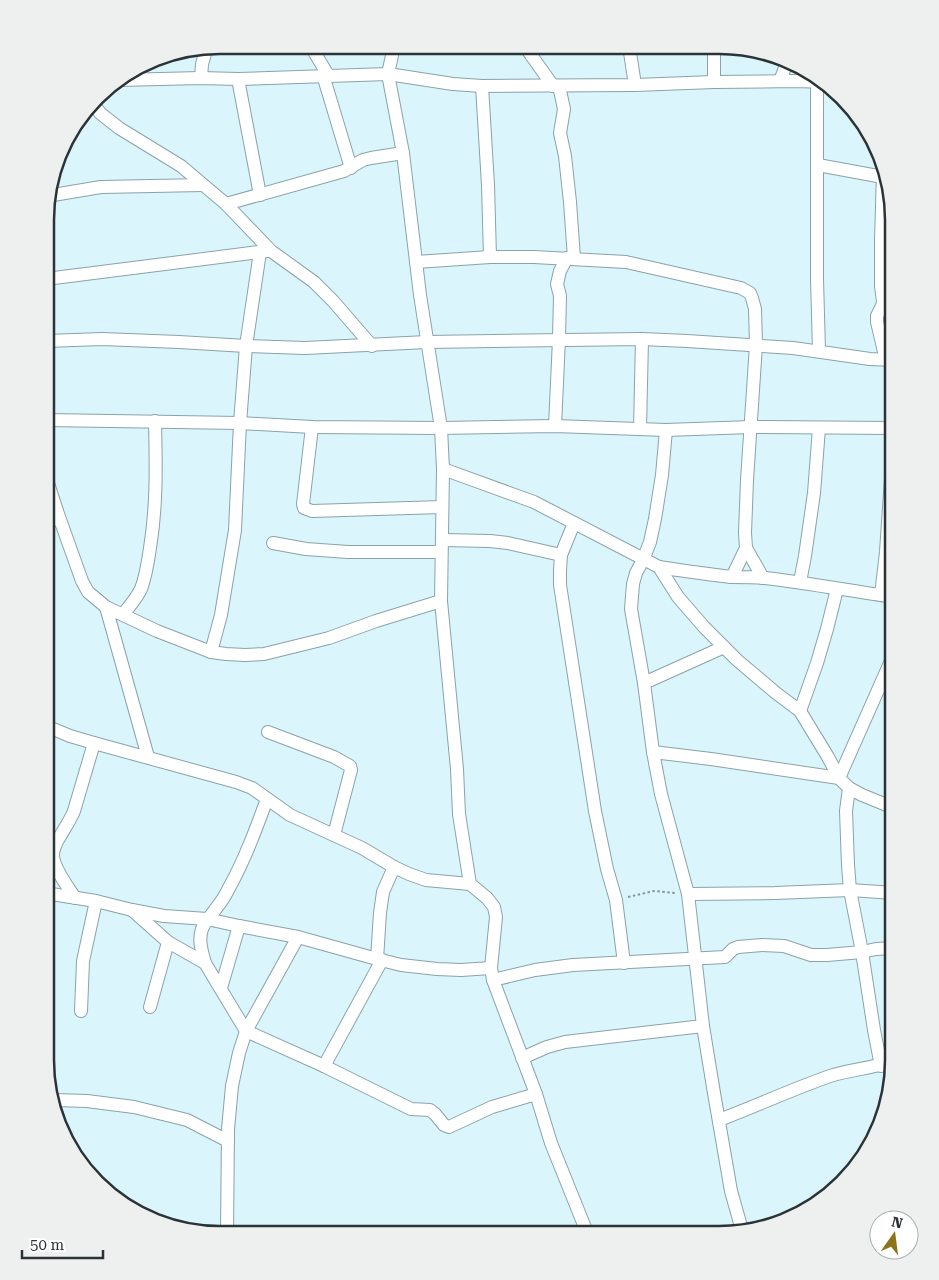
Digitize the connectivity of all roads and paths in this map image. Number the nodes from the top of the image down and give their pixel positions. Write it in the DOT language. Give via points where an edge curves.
graph roads {
  1 [pos="314,54"];
  2 [pos="392,54"];
  3 [pos="530,54"];
  4 [pos="630,54"];
  5 [pos="714,54"];
  6 [pos="205,55"];
  7 [pos="785,67"];
  8 [pos="388,74"];
  9 [pos="325,75"];
  10 [pos="201,78"];
  11 [pos="238,79"];
  12 [pos="131,80"];
  13 [pos="780,81"];
  14 [pos="809,81"];
  15 [pos="714,82"];
  16 [pos="635,85"];
  17 [pos="482,86"];
  18 [pos="556,86"];
  19 [pos="822,90"];
  20 [pos="97,108"];
  21 [pos="403,153"];
  22 [pos="818,165"];
  23 [pos="350,168"];
  24 [pos="878,174"];
  25 [pos="203,185"];
  26 [pos="883,191"];
  27 [pos="56,195"];
  28 [pos="260,195"];
  29 [pos="226,204"];
  30 [pos="266,251"];
  31 [pos="490,257"];
  32 [pos="570,258"];
  33 [pos="416,262"];
  34 [pos="54,278"];
  35 [pos="642,339"];
  36 [pos="559,340"];
  37 [pos="54,341"];
  38 [pos="427,342"];
  39 [pos="756,345"];
  40 [pos="885,345"];
  41 [pos="246,346"];
  42 [pos="372,346"];
  43 [pos="819,351"];
  44 [pos="885,359"];
  45 [pos="54,420"];
  46 [pos="155,421"];
  47 [pos="240,423"];
  48 [pos="555,426"];
  49 [pos="312,427"];
  50 [pos="751,427"];
  51 [pos="440,428"];
  52 [pos="818,428"];
  53 [pos="885,428"];
  54 [pos="640,429"];
  55 [pos="666,430"];
  56 [pos="443,469"];
  57 [pos="54,502"];
  58 [pos="442,507"];
  59 [pos="57,511"];
  60 [pos="54,516"];
  61 [pos="574,523"];
  62 [pos="272,543"];
  63 [pos="441,546"];
  64 [pos="746,548"];
  65 [pos="561,555"];
  66 [pos="643,560"];
  67 [pos="659,567"];
  68 [pos="732,577"];
  69 [pos="763,578"];
  70 [pos="800,582"];
  71 [pos="836,589"];
  72 [pos="885,596"];
  73 [pos="441,601"];
  74 [pos="106,607"];
  75 [pos="123,614"];
  76 [pos="724,647"];
  77 [pos="211,652"];
  78 [pos="885,674"];
  79 [pos="644,683"];
  80 [pos="800,710"];
  81 [pos="268,732"];
  82 [pos="54,733"];
  83 [pos="94,743"];
  84 [pos="653,752"];
  85 [pos="148,757"];
  86 [pos="839,778"];
  87 [pos="849,788"];
  88 [pos="267,799"];
  89 [pos="885,804"];
  90 [pos="334,835"];
  91 [pos="54,851"];
  92 [pos="54,860"];
  93 [pos="394,867"];
  94 [pos="470,884"];
  95 [pos="850,890"];
  96 [pos="885,892"];
  97 [pos="54,894"];
  98 [pos="688,894"];
  99 [pos="75,898"];
  100 [pos="616,900"];
  101 [pos="96,902"];
  102 [pos="132,910"];
  103 [pos="214,920"];
  104 [pos="239,926"];
  105 [pos="298,937"];
  106 [pos="168,942"];
  107 [pos="885,948"];
  108 [pos="862,952"];
  109 [pos="695,958"];
  110 [pos="379,960"];
  111 [pos="205,963"];
  112 [pos="624,963"];
  113 [pos="492,974"];
  114 [pos="221,988"];
  115 [pos="150,1007"];
  116 [pos="81,1011"];
  117 [pos="703,1026"];
  118 [pos="246,1031"];
  119 [pos="522,1058"];
  120 [pos="885,1064"];
  121 [pos="324,1066"];
  122 [pos="881,1066"];
  123 [pos="536,1094"];
  124 [pos="58,1100"];
  125 [pos="719,1120"];
  126 [pos="228,1141"];
  127 [pos="741,1225"];
  128 [pos="227,1226"];
  129 [pos="584,1226"];
  1 -- 9 [label="street"];
  2 -- 8 [label="street"];
  3 -- 18 [label="street"];
  4 -- 16 [label="street"];
  5 -- 15 [label="street"];
  6 -- 10 [label="street"];
  7 -- 13 [label="street"];
  8 -- 9 [label="street"];
  8 -- 17 [label="street"];
  8 -- 21 [label="street"];
  9 -- 11 [label="street"];
  9 -- 23 [label="street"];
  10 -- 11 [label="street"];
  10 -- 12 [label="street"];
  11 -- 28 [label="street"];
  13 -- 14 [label="street"];
  13 -- 15 [label="street"];
  15 -- 16 [label="street"];
  16 -- 18 [label="street"];
  17 -- 18 [label="street"];
  17 -- 31 [label="street"];
  18 -- 32 [label="street" via="564,109 560,133 570,202"];
  19 -- 22 [label="street"];
  20 -- 25 [label="street" via="118,128 181,166"];
  21 -- 23 [label="street" via="371,158"];
  21 -- 33 [label="street"];
  22 -- 24 [label="street"];
  22 -- 43 [label="street"];
  23 -- 28 [label="street"];
  25 -- 27 [label="street" via="101,187"];
  25 -- 29 [label="street"];
  26 -- 40 [label="street" via="883,302 877,322"];
  28 -- 29 [label="street"];
  29 -- 30 [label="street"];
  30 -- 34 [label="street"];
  30 -- 41 [label="street"];
  30 -- 42 [label="street" via="314,282"];
  31 -- 32 [label="street"];
  31 -- 33 [label="street"];
  32 -- 36 [label="street" via="560,272 557,284 560,296"];
  32 -- 39 [label="street" via="626,262 745,290 752,298"];
  33 -- 38 [label="street"];
  35 -- 36 [label="street"];
  35 -- 39 [label="street"];
  35 -- 54 [label="street"];
  36 -- 38 [label="street"];
  36 -- 48 [label="street"];
  37 -- 41 [label="street" via="102,339"];
  38 -- 42 [label="street"];
  38 -- 51 [label="street"];
  39 -- 43 [label="street"];
  39 -- 50 [label="street"];
  41 -- 42 [label="street"];
  41 -- 47 [label="street"];
  43 -- 44 [label="street"];
  45 -- 46 [label="street"];
  46 -- 47 [label="street"];
  46 -- 75 [label="street" via="156,490 148,562 140,589"];
  47 -- 49 [label="street"];
  47 -- 77 [label="street" via="235,530 221,615"];
  48 -- 51 [label="street"];
  48 -- 54 [label="street"];
  49 -- 51 [label="street"];
  49 -- 58 [label="street" via="304,508 312,511"];
  50 -- 52 [label="street"];
  50 -- 55 [label="street"];
  50 -- 64 [label="street"];
  51 -- 56 [label="street"];
  52 -- 53 [label="street"];
  52 -- 70 [label="street" via="814,493"];
  54 -- 55 [label="street"];
  55 -- 66 [label="street" via="656,511"];
  56 -- 58 [label="street"];
  56 -- 61 [label="street" via="534,502"];
  57 -- 59 [label="street"];
  58 -- 63 [label="street"];
  59 -- 60 [label="street"];
  59 -- 74 [label="street" via="82,581 88,592"];
  61 -- 65 [label="street"];
  61 -- 66 [label="street"];
  62 -- 63 [label="street" via="306,549 385,552"];
  63 -- 65 [label="street" via="490,541"];
  63 -- 73 [label="street"];
  64 -- 68 [label="street"];
  64 -- 69 [label="street"];
  65 -- 100 [label="street" via="560,585 595,812"];
  66 -- 67 [label="street"];
  66 -- 79 [label="street" via="633,584 631,609"];
  67 -- 68 [label="street"];
  67 -- 76 [label="street" via="678,597"];
  68 -- 69 [label="street"];
  69 -- 70 [label="street"];
  70 -- 71 [label="street"];
  71 -- 72 [label="street"];
  71 -- 80 [label="street"];
  73 -- 77 [label="street" via="329,638 264,654"];
  73 -- 94 [label="street" via="459,814"];
  74 -- 75 [label="street"];
  74 -- 85 [label="street"];
  75 -- 77 [label="street" via="157,632"];
  76 -- 79 [label="street"];
  76 -- 80 [label="street"];
  78 -- 86 [label="street"];
  79 -- 84 [label="street"];
  80 -- 86 [label="street"];
  81 -- 90 [label="street" via="350,766"];
  82 -- 83 [label="street"];
  83 -- 85 [label="street"];
  83 -- 91 [label="street" via="74,811"];
  84 -- 86 [label="street"];
  84 -- 98 [label="street" via="660,794"];
  85 -- 88 [label="street" via="236,782"];
  86 -- 87 [label="street"];
  87 -- 89 [label="street"];
  87 -- 95 [label="street" via="846,811"];
  88 -- 90 [label="street" via="290,815"];
  88 -- 103 [label="street"];
  90 -- 93 [label="street"];
  92 -- 99 [label="street"];
  93 -- 94 [label="street" via="426,880"];
  93 -- 110 [label="street" via="383,892"];
  94 -- 113 [label="street" via="494,907"];
  95 -- 96 [label="street"];
  95 -- 98 [label="street"];
  95 -- 108 [label="street"];
  97 -- 99 [label="street"];
  98 -- 100 [label="path" via="654,891"];
  98 -- 109 [label="street"];
  99 -- 101 [label="street"];
  100 -- 112 [label="street"];
  101 -- 102 [label="street"];
  101 -- 116 [label="street" via="83,961"];
  102 -- 103 [label="street"];
  102 -- 106 [label="street"];
  103 -- 104 [label="street"];
  103 -- 111 [label="street" via="202,930 200,937"];
  104 -- 105 [label="street"];
  104 -- 114 [label="street"];
  105 -- 110 [label="street"];
  105 -- 118 [label="street"];
  106 -- 111 [label="street"];
  106 -- 115 [label="street"];
  107 -- 108 [label="street"];
  108 -- 109 [label="street" via="811,956 784,946 762,945 738,947 725,956"];
  108 -- 122 [label="street"];
  109 -- 112 [label="street"];
  109 -- 117 [label="street"];
  110 -- 113 [label="street" via="437,969 474,969"];
  110 -- 121 [label="street"];
  111 -- 114 [label="street"];
  112 -- 113 [label="street"];
  113 -- 119 [label="street"];
  114 -- 118 [label="street"];
  117 -- 119 [label="street" via="565,1042"];
  117 -- 125 [label="street"];
  118 -- 121 [label="street"];
  118 -- 126 [label="street" via="232,1086"];
  119 -- 123 [label="street"];
  120 -- 122 [label="street"];
  121 -- 123 [label="street" via="412,1109 430,1110 449,1128 492,1107"];
  122 -- 125 [label="street" via="832,1076"];
  123 -- 129 [label="street" via="550,1143"];
  124 -- 126 [label="street" via="134,1107 187,1120"];
  125 -- 127 [label="street" via="731,1191"];
  126 -- 128 [label="street"];
}
